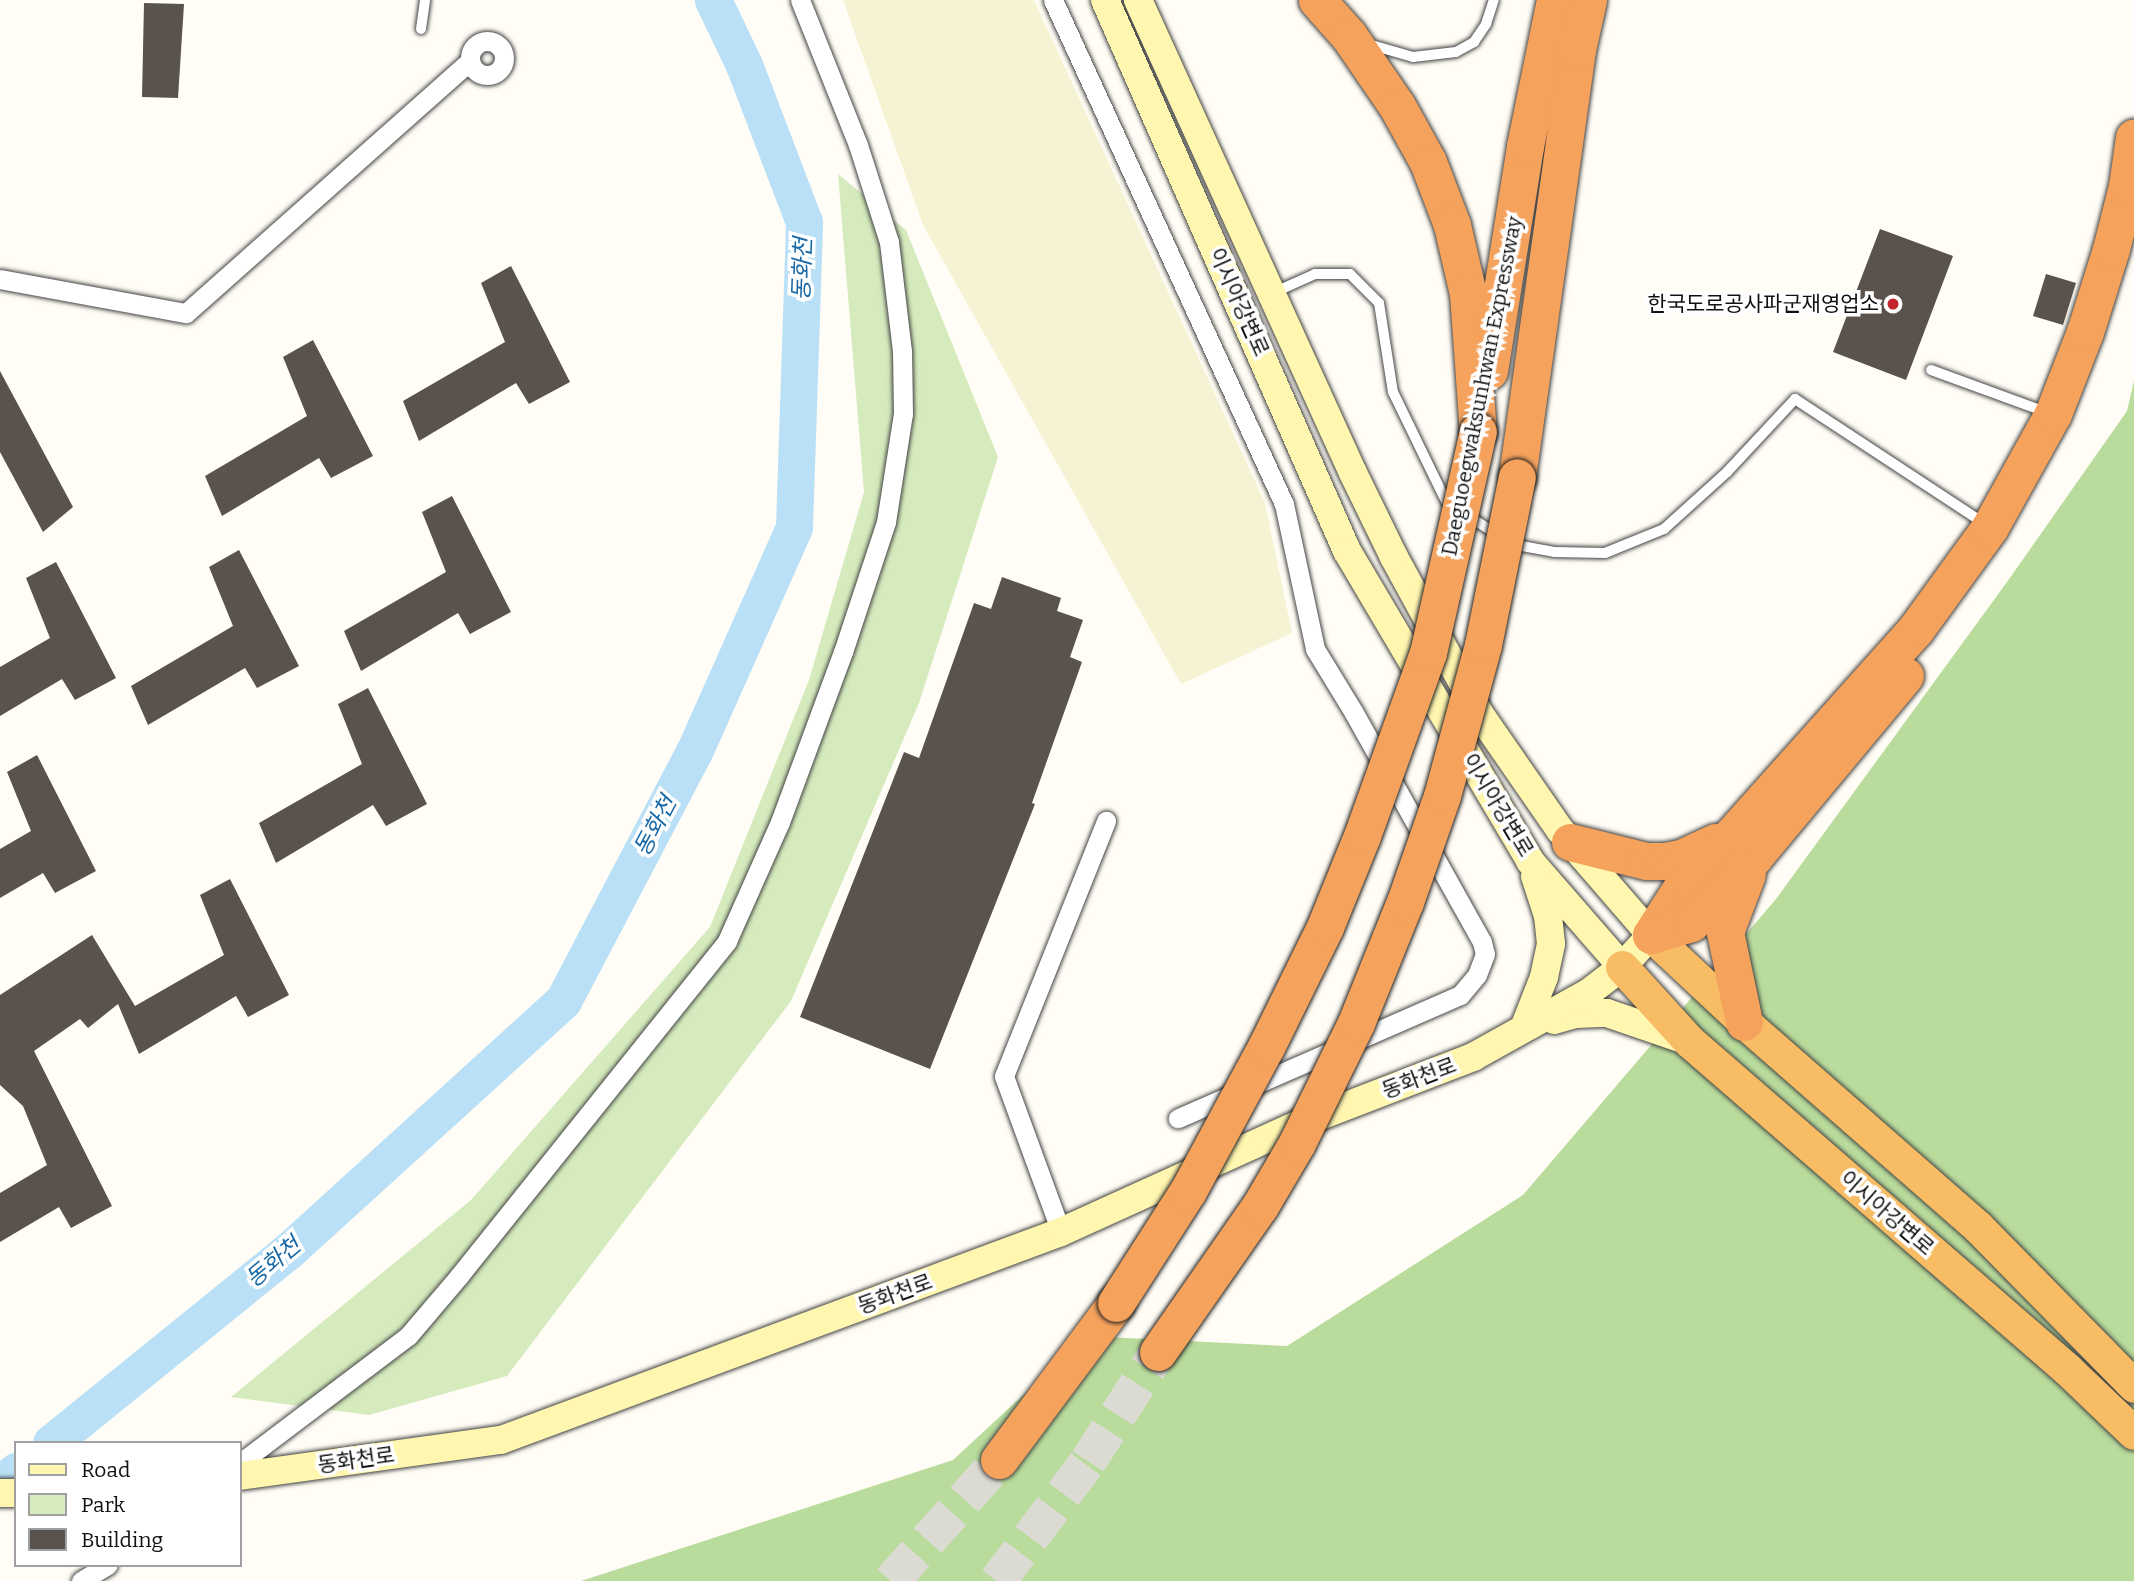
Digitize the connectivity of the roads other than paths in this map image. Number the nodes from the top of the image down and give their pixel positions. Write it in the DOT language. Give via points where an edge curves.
graph roads {
  1 [pos="425,0"];
  2 [pos="800,0"];
  3 [pos="1053,0"];
  4 [pos="1105,0"];
  5 [pos="1138,0"];
  6 [pos="1317,0"];
  7 [pos="1494,0"];
  8 [pos="1556,0"];
  9 [pos="1588,0"];
  10 [pos="421,29"];
  11 [pos="1349,36"];
  12 [pos="470,61"];
  13 [pos="2134,138"];
  14 [pos="2134,232"];
  15 [pos="0,279"];
  16 [pos="1271,294"];
  17 [pos="1931,370"];
  18 [pos="2053,414"];
  19 [pos="1478,432"];
  20 [pos="1990,527"];
  21 [pos="1106,821"];
  22 [pos="1570,842"];
  23 [pos="1742,847"];
  24 [pos="1530,861"];
  25 [pos="1651,934"];
  26 [pos="1622,967"];
  27 [pos="1744,1022"];
  28 [pos="1524,1028"];
  29 [pos="1689,1041"];
  30 [pos="1178,1118"];
  31 [pos="1061,1233"];
  32 [pos="1158,1352"];
  33 [pos="2134,1386"];
  34 [pos="2134,1433"];
  35 [pos="999,1460"];
  36 [pos="242,1461"];
  37 [pos="242,1476"];
  38 [pos="105,1567"];
  39 [pos="81,1581"];
  1 -- 10 [label="lane"];
  2 -- 36 [label="street" via="858,145 889,242 902,351 903,414 886,522 780,822 727,941 459,1276 408,1336"];
  3 -- 30 [label="street" via="1284,504 1315,649 1485,954 1477,975 1460,995"];
  4 -- 24 [label="main road, 이시아강변로" via="1347,551"];
  5 -- 16 [label="main road, 이시아강변로"];
  6 -- 11 [label="highway"];
  7 -- 11 [label="lane" via="1474,42 1456,52 1413,57"];
  8 -- 19 [label="highway, Daeguoegwaksunhwan Expressway" via="1525,146"];
  9 -- 32 [label="highway, Daeguoegwaksunhwan Expressway, bridge" via="1577,50 1517,477 1483,645 1442,796 1356,1023 1297,1143 1260,1206"];
  11 -- 19 [label="highway" via="1398,106 1428,162 1451,225 1468,294"];
  12 -- 15 [label="street" via="186,313"];
  13 -- 18 [label="highway" via="2111,249"];
  14 -- 23 [label="highway" via="2084,390 2026,508 1970,592 1886,701"];
  16 -- 20 [label="lane" via="1315,274 1350,274 1360,283 1378,303 1393,392 1446,500 1511,544 1555,552 1605,553 1664,529 1727,472 1795,399"];
  16 -- 22 [label="main road, 이시아강변로" via="1353,473 1479,713"];
  17 -- 18 [label="lane"];
  18 -- 20 [label="highway"];
  19 -- 35 [label="highway, Daeguoegwaksunhwan Expressway, bridge" via="1428,653 1330,914 1266,1047 1188,1191 1116,1303"];
  20 -- 23 [label="highway" via="1916,629"];
  21 -- 31 [label="street" via="1004,1076"];
  22 -- 23 [label="highway" via="1646,861"];
  22 -- 25 [label="main road, 이시아강변로"];
  23 -- 25 [label="highway" via="1691,923"];
  23 -- 27 [label="highway" via="1726,932"];
  24 -- 26 [label="main road, 이시아강변로"];
  24 -- 28 [label="main road" via="1548,916 1551,944"];
  25 -- 26 [label="main road"];
  25 -- 27 [label="highway, 이시아강변로"];
  26 -- 28 [label="main road" via="1588,993"];
  26 -- 29 [label="highway, 이시아강변로"];
  27 -- 33 [label="highway, 이시아강변로" via="1977,1226"];
  28 -- 29 [label="main road" via="1575,1014 1607,1013"];
  28 -- 31 [label="main road, 동화천로" via="1473,1057 1297,1125"];
  29 -- 34 [label="highway, 이시아강변로" via="2068,1370"];
  31 -- 37 [label="main road, 동화천로" via="501,1440"];
  38 -- 39 [label="street"];
}
